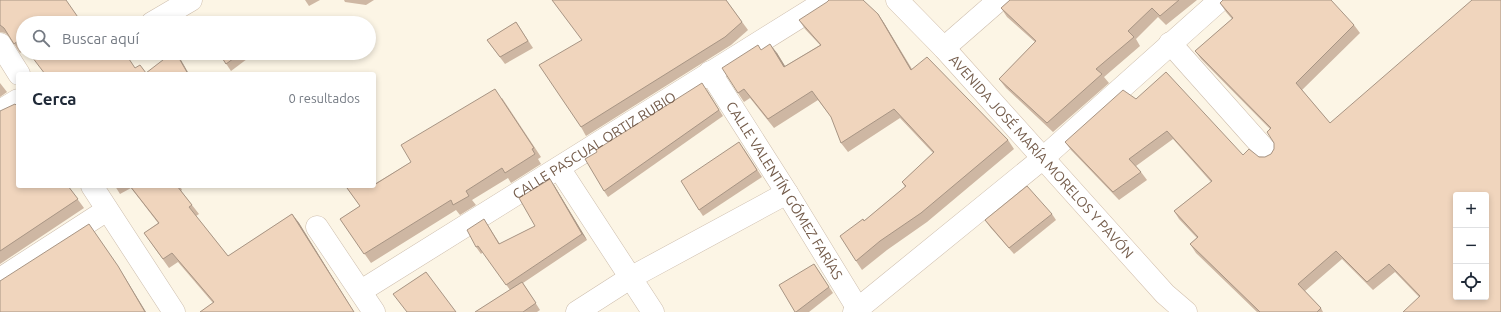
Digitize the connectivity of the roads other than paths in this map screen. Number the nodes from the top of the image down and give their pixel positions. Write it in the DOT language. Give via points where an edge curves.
graph roads {
  1 [pos="191,0"];
  2 [pos="827,0"];
  3 [pos="897,0"];
  4 [pos="999,0"];
  5 [pos="1220,0"];
  6 [pos="164,16"];
  7 [pos="1170,43"];
  8 [pos="0,44"];
  9 [pos="944,48"];
  10 [pos="19,72"];
  11 [pos="710,72"];
  12 [pos="16,101"];
  13 [pos="0,112"];
  14 [pos="1268,153"];
  15 [pos="1042,159"];
  16 [pos="559,168"];
  17 [pos="93,188"];
  18 [pos="787,193"];
  19 [pos="108,210"];
  20 [pos="317,227"];
  21 [pos="630,278"];
  22 [pos="0,279"];
  23 [pos="361,291"];
  24 [pos="856,310"];
  25 [pos="174,312"];
  26 [pos="374,312"];
  27 [pos="577,312"];
  28 [pos="653,312"];
  29 [pos="1186,312"];
  1 -- 6 [label="street"];
  2 -- 11 [label="street, CALLE PASCUAL ORTIZ RUBIO"];
  3 -- 9 [label="street, AVENIDA JOSÉ MARÍA MORELOS Y PAVÓN"];
  4 -- 9 [label="street"];
  5 -- 7 [label="street"];
  7 -- 14 [label="street"];
  7 -- 15 [label="street"];
  8 -- 10 [label="street"];
  9 -- 15 [label="street, AVENIDA JOSÉ MARÍA MORELOS Y PAVÓN"];
  11 -- 16 [label="street, CALLE PASCUAL ORTIZ RUBIO"];
  11 -- 18 [label="street, CALLE VALENTÍN GÓMEZ FARÍAS"];
  12 -- 13 [label="street"];
  15 -- 24 [label="street"];
  15 -- 29 [label="street, AVENIDA JOSÉ MARÍA MORELOS Y PAVÓN" via="1165,294"];
  16 -- 21 [label="street"];
  16 -- 23 [label="street, CALLE PASCUAL ORTIZ RUBIO"];
  17 -- 19 [label="street"];
  18 -- 21 [label="street"];
  18 -- 24 [label="street, CALLE VALENTÍN GÓMEZ FARÍAS"];
  19 -- 22 [label="street"];
  19 -- 25 [label="street"];
  20 -- 23 [label="street"];
  21 -- 27 [label="street"];
  21 -- 28 [label="street"];
  23 -- 26 [label="street"];
}
